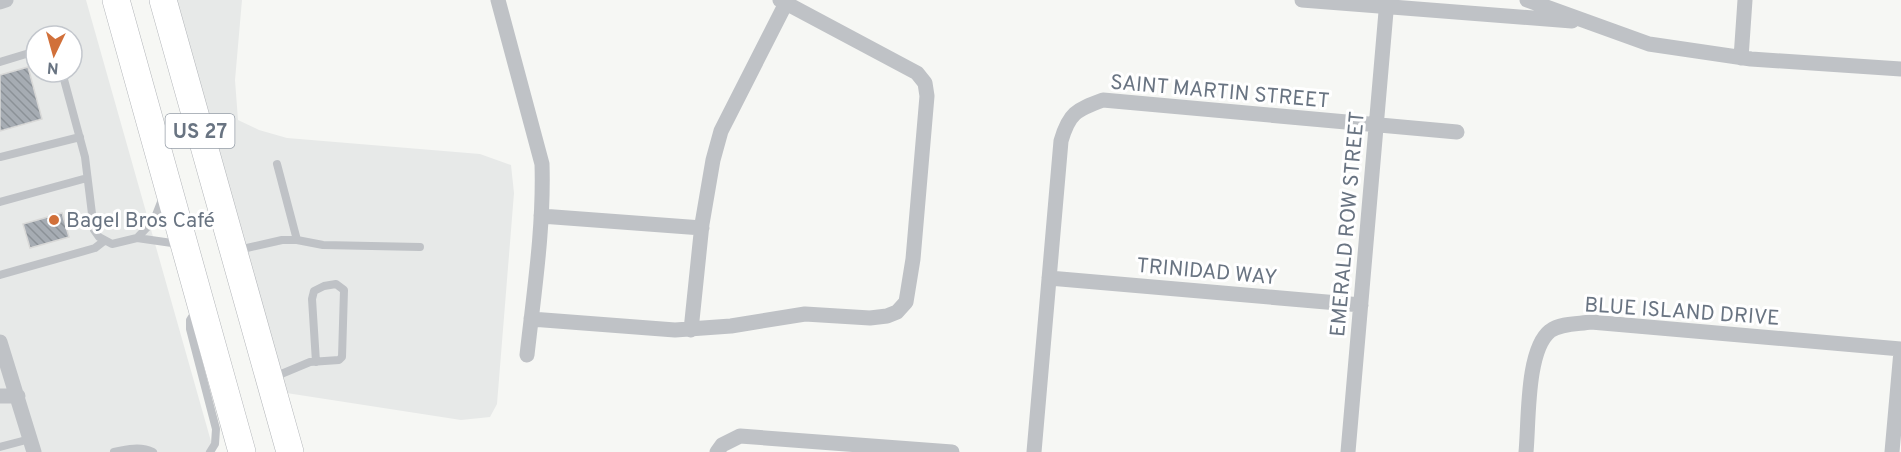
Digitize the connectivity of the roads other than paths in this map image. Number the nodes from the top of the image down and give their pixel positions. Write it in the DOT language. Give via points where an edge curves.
graph roads {
  1 [pos="6,0"];
  2 [pos="116,0"];
  3 [pos="164,0"];
  4 [pos="498,0"];
  5 [pos="1302,0"];
  6 [pos="1527,0"];
  7 [pos="1745,0"];
  8 [pos="0,2"];
  9 [pos="783,2"];
  10 [pos="1387,4"];
  11 [pos="1590,22"];
  12 [pos="24,55"];
  13 [pos="1741,57"];
  14 [pos="0,62"];
  15 [pos="1901,69"];
  16 [pos="65,84"];
  17 [pos="1377,126"];
  18 [pos="1457,132"];
  19 [pos="80,137"];
  20 [pos="0,157"];
  21 [pos="278,164"];
  22 [pos="87,178"];
  23 [pos="168,185"];
  24 [pos="0,202"];
  25 [pos="541,216"];
  26 [pos="702,228"];
  27 [pos="137,238"];
  28 [pos="297,240"];
  29 [pos="104,241"];
  30 [pos="184,245"];
  31 [pos="420,247"];
  32 [pos="234,251"];
  33 [pos="0,275"];
  34 [pos="1049,278"];
  35 [pos="201,303"];
  36 [pos="1361,305"];
  37 [pos="531,319"];
  38 [pos="691,330"];
  39 [pos="0,342"];
  40 [pos="1901,350"];
  41 [pos="527,356"];
  42 [pos="315,362"];
  43 [pos="269,379"];
  44 [pos="0,396"];
  45 [pos="18,396"];
  46 [pos="32,445"];
  47 [pos="0,447"];
  48 [pos="114,452"];
  49 [pos="153,452"];
  50 [pos="210,452"];
  51 [pos="242,452"];
  52 [pos="290,452"];
  53 [pos="717,452"];
  54 [pos="952,452"];
  55 [pos="1034,452"];
  56 [pos="1348,452"];
  57 [pos="1527,452"];
  58 [pos="1892,452"];
  1 -- 8 [label="street"];
  2 -- 23 [label="highway, US 27"];
  3 -- 32 [label="highway, US 27"];
  4 -- 25 [label="street" via="542,164"];
  5 -- 10 [label="street"];
  6 -- 11 [label="street"];
  7 -- 13 [label="street"];
  9 -- 26 [label="street" via="721,131"];
  9 -- 38 [label="street" via="917,73 925,83 913,259 906,302 887,316 805,314"];
  10 -- 11 [label="street"];
  10 -- 17 [label="street, EMERALD ROW STREET"];
  11 -- 13 [label="street" via="1649,44"];
  12 -- 14 [label="lane"];
  13 -- 15 [label="street"];
  16 -- 19 [label="lane"];
  17 -- 18 [label="street, SAINT MARTIN STREET"];
  17 -- 34 [label="street, SAINT MARTIN STREET" via="1103,100 1080,108 1066,123 1061,141"];
  17 -- 36 [label="street, EMERALD ROW STREET"];
  19 -- 20 [label="lane"];
  19 -- 22 [label="lane"];
  21 -- 28 [label="lane"];
  22 -- 24 [label="lane"];
  22 -- 29 [label="lane" via="94,230"];
  23 -- 27 [label="lane" via="154,220"];
  23 -- 30 [label="highway, US 27"];
  25 -- 26 [label="street"];
  25 -- 37 [label="street"];
  26 -- 38 [label="street"];
  27 -- 29 [label="lane" via="112,244"];
  27 -- 30 [label="lane"];
  28 -- 31 [label="lane" via="323,245"];
  28 -- 32 [label="lane"];
  29 -- 33 [label="lane" via="95,248"];
  30 -- 35 [label="highway, US 27"];
  32 -- 43 [label="highway, US 27"];
  34 -- 36 [label="street, TRINIDAD WAY"];
  34 -- 55 [label="street, SAINT MARTIN STREET"];
  35 -- 50 [label="lane" via="190,320 190,329 216,429"];
  35 -- 51 [label="highway, US 27"];
  36 -- 56 [label="street, EMERALD ROW STREET"];
  37 -- 38 [label="street"];
  37 -- 41 [label="street"];
  39 -- 45 [label="street"];
  40 -- 57 [label="street, BLUE ISLAND DRIVE" via="1591,322 1561,326 1549,332 1532,368"];
  40 -- 58 [label="street"];
  42 -- 42 [label="lane" via="342,357 344,290 336,284 314,291"];
  42 -- 43 [label="lane"];
  43 -- 52 [label="highway, US 27"];
  44 -- 45 [label="street"];
  45 -- 46 [label="street"];
  46 -- 47 [label="lane"];
  48 -- 49 [label="lane" via="129,448"];
  53 -- 54 [label="street" via="740,436"];
}
